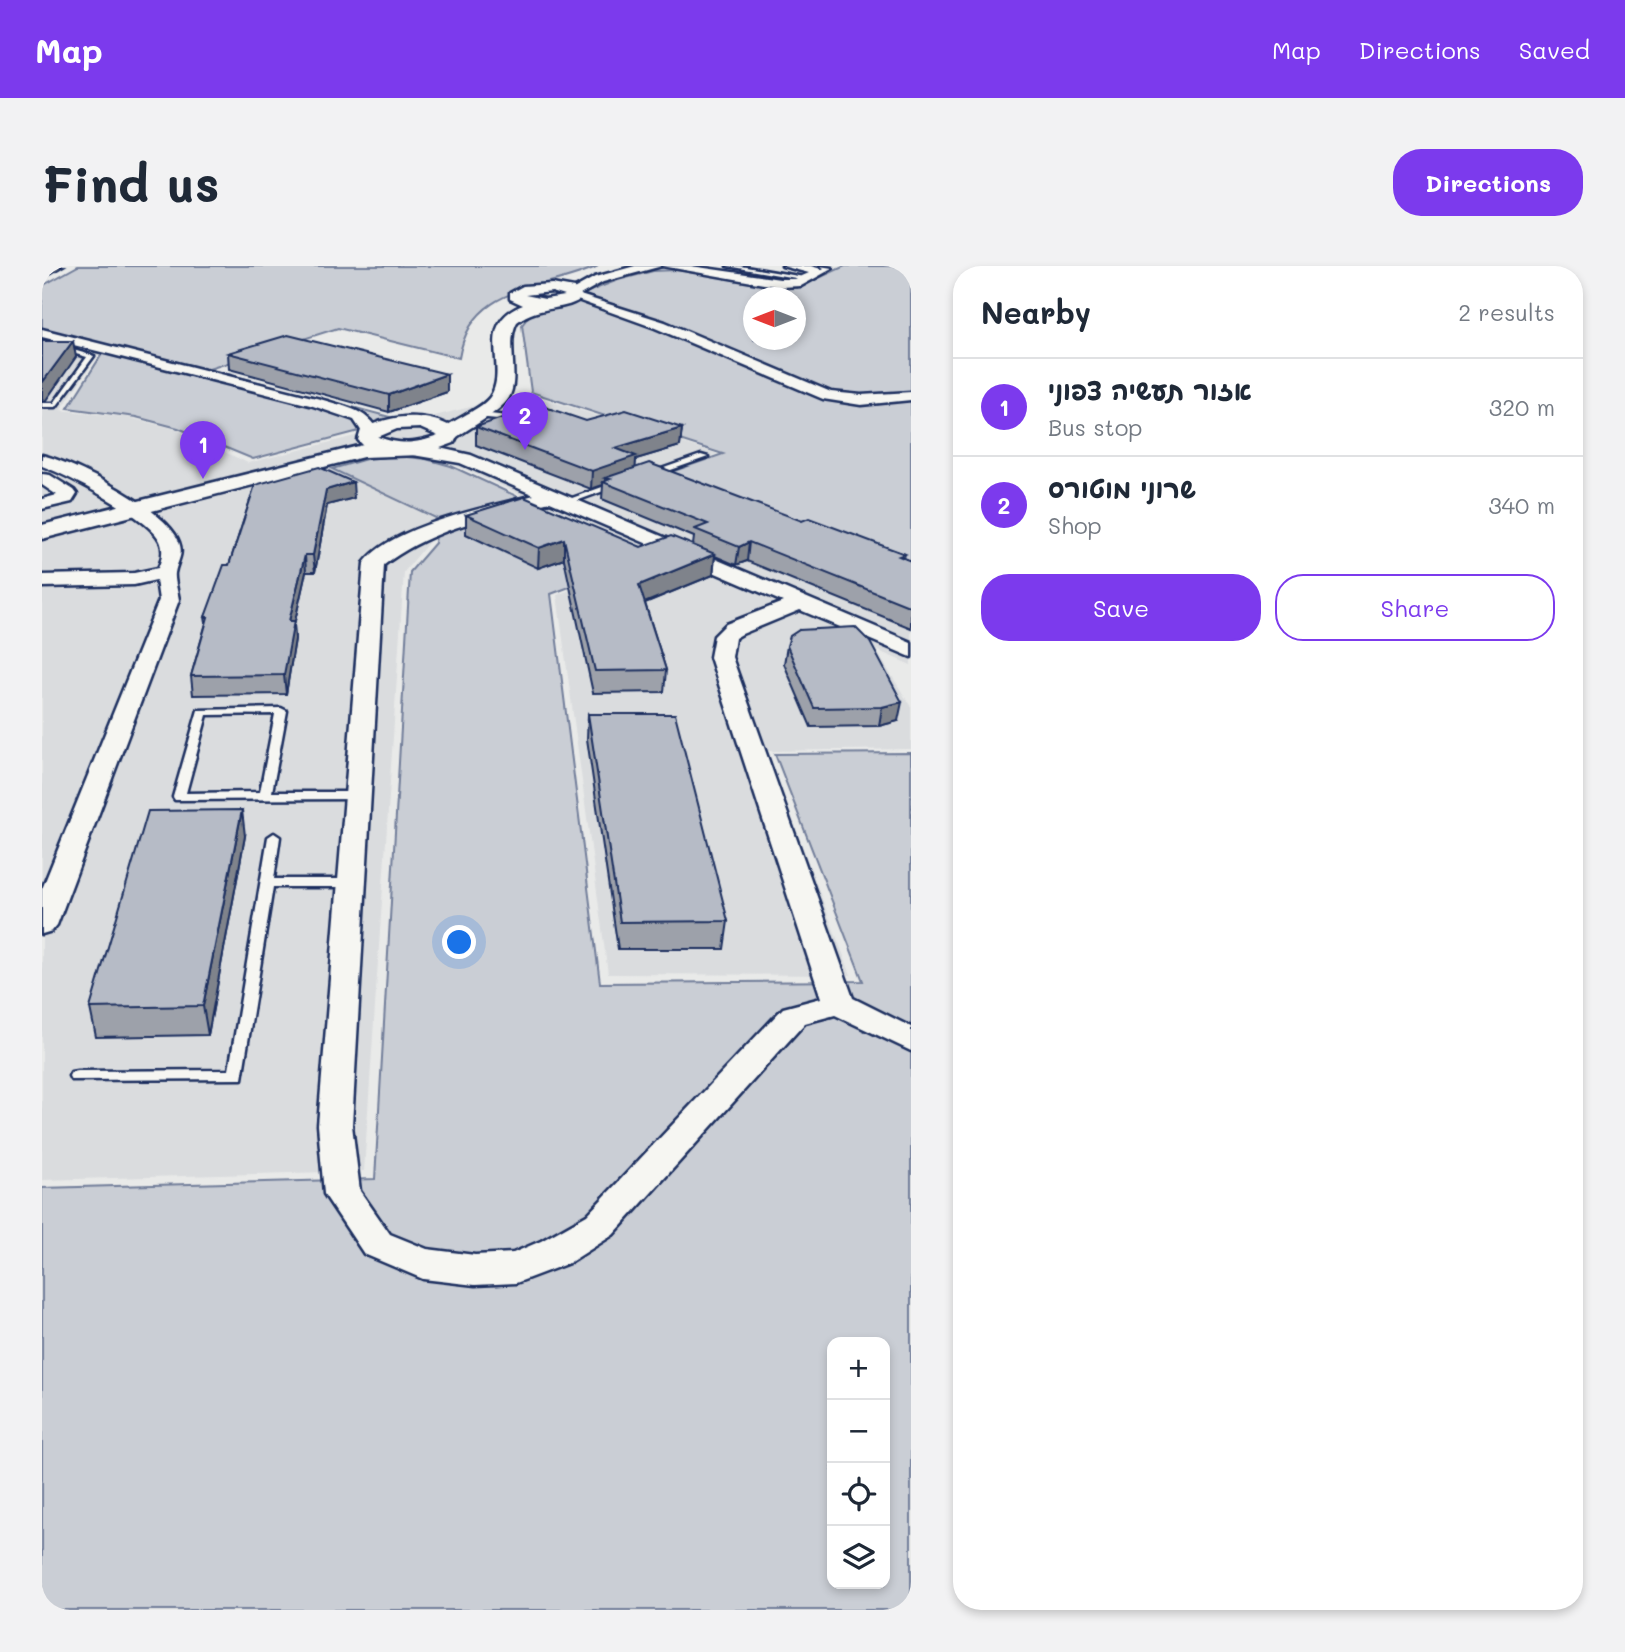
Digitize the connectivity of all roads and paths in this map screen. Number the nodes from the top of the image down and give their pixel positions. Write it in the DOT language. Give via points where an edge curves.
graph roads {
  1 [pos="617,266"];
  2 [pos="656,266"];
  3 [pos="668,266"];
  4 [pos="730,266"];
  5 [pos="788,266"];
  6 [pos="822,269"];
  7 [pos="807,278"];
  8 [pos="575,295"];
  9 [pos="546,298"];
  10 [pos="602,307"];
  11 [pos="494,313"];
  12 [pos="42,333"];
  13 [pos="42,343"];
  14 [pos="478,392"];
  15 [pos="911,396"];
  16 [pos="42,405"];
  17 [pos="534,411"];
  18 [pos="349,414"];
  19 [pos="480,415"];
  20 [pos="413,424"];
  21 [pos="369,433"];
  22 [pos="448,437"];
  23 [pos="400,449"];
  24 [pos="704,457"];
  25 [pos="465,459"];
  26 [pos="42,460"];
  27 [pos="72,471"];
  28 [pos="640,477"];
  29 [pos="43,480"];
  30 [pos="628,481"];
  31 [pos="558,499"];
  32 [pos="42,504"];
  33 [pos="126,506"];
  34 [pos="42,519"];
  35 [pos="42,532"];
  36 [pos="165,572"];
  37 [pos="42,581"];
  38 [pos="802,603"];
  39 [pos="911,650"];
  40 [pos="265,796"];
  41 [pos="358,796"];
  42 [pos="274,837"];
  43 [pos="266,883"];
  44 [pos="352,883"];
  45 [pos="42,925"];
  46 [pos="839,1004"];
  47 [pos="911,1040"];
  48 [pos="77,1076"];
  1 -- 9 [label="street"];
  2 -- 8 [label="street" via="584,286"];
  3 -- 7 [label="street" via="770,283 797,283"];
  4 -- 7 [label="lane"];
  5 -- 6 [label="street"];
  6 -- 7 [label="street"];
  8 -- 9 [label="street"];
  8 -- 10 [label="street"];
  9 -- 10 [label="street"];
  9 -- 11 [label="street" via="515,296"];
  9 -- 19 [label="street" via="513,314 505,325 501,393"];
  10 -- 15 [label="street" via="660,325 828,396 861,400"];
  12 -- 18 [label="street"];
  13 -- 16 [label="lane" via="91,356 56,405"];
  14 -- 20 [label="street" via="458,412"];
  17 -- 19 [label="lane" via="508,418"];
  18 -- 20 [label="street"];
  18 -- 21 [label="street" via="366,422"];
  19 -- 22 [label="street"];
  20 -- 21 [label="street" via="385,426"];
  20 -- 22 [label="street" via="439,428"];
  21 -- 23 [label="street" via="368,440"];
  21 -- 33 [label="street" via="344,445"];
  22 -- 23 [label="street" via="431,447"];
  22 -- 25 [label="street" via="449,449"];
  23 -- 25 [label="street"];
  23 -- 33 [label="street" via="363,451"];
  24 -- 28 [label="lane"];
  25 -- 31 [label="street"];
  26 -- 27 [label="street"];
  27 -- 29 [label="street"];
  27 -- 33 [label="street"];
  29 -- 32 [label="street" via="68,494"];
  30 -- 31 [label="lane"];
  31 -- 38 [label="street"];
  31 -- 41 [label="street" via="438,529 390,548 374,563"];
  33 -- 34 [label="street"];
  33 -- 35 [label="street"];
  33 -- 36 [label="street" via="166,534 171,561"];
  36 -- 37 [label="street" via="134,579"];
  36 -- 45 [label="street" via="169,600"];
  38 -- 39 [label="street"];
  38 -- 46 [label="street" via="734,629 725,636 721,657"];
  40 -- 40 [label="lane" via="178,797 202,712 281,711"];
  40 -- 41 [label="lane"];
  41 -- 44 [label="street"];
  42 -- 43 [label="lane"];
  43 -- 44 [label="lane"];
  43 -- 48 [label="lane" via="236,1074"];
  44 -- 46 [label="street" via="335,1125 342,1194 377,1244 423,1264 475,1270 516,1268 555,1252 600,1225 794,1016"];
  46 -- 47 [label="street"];
}
